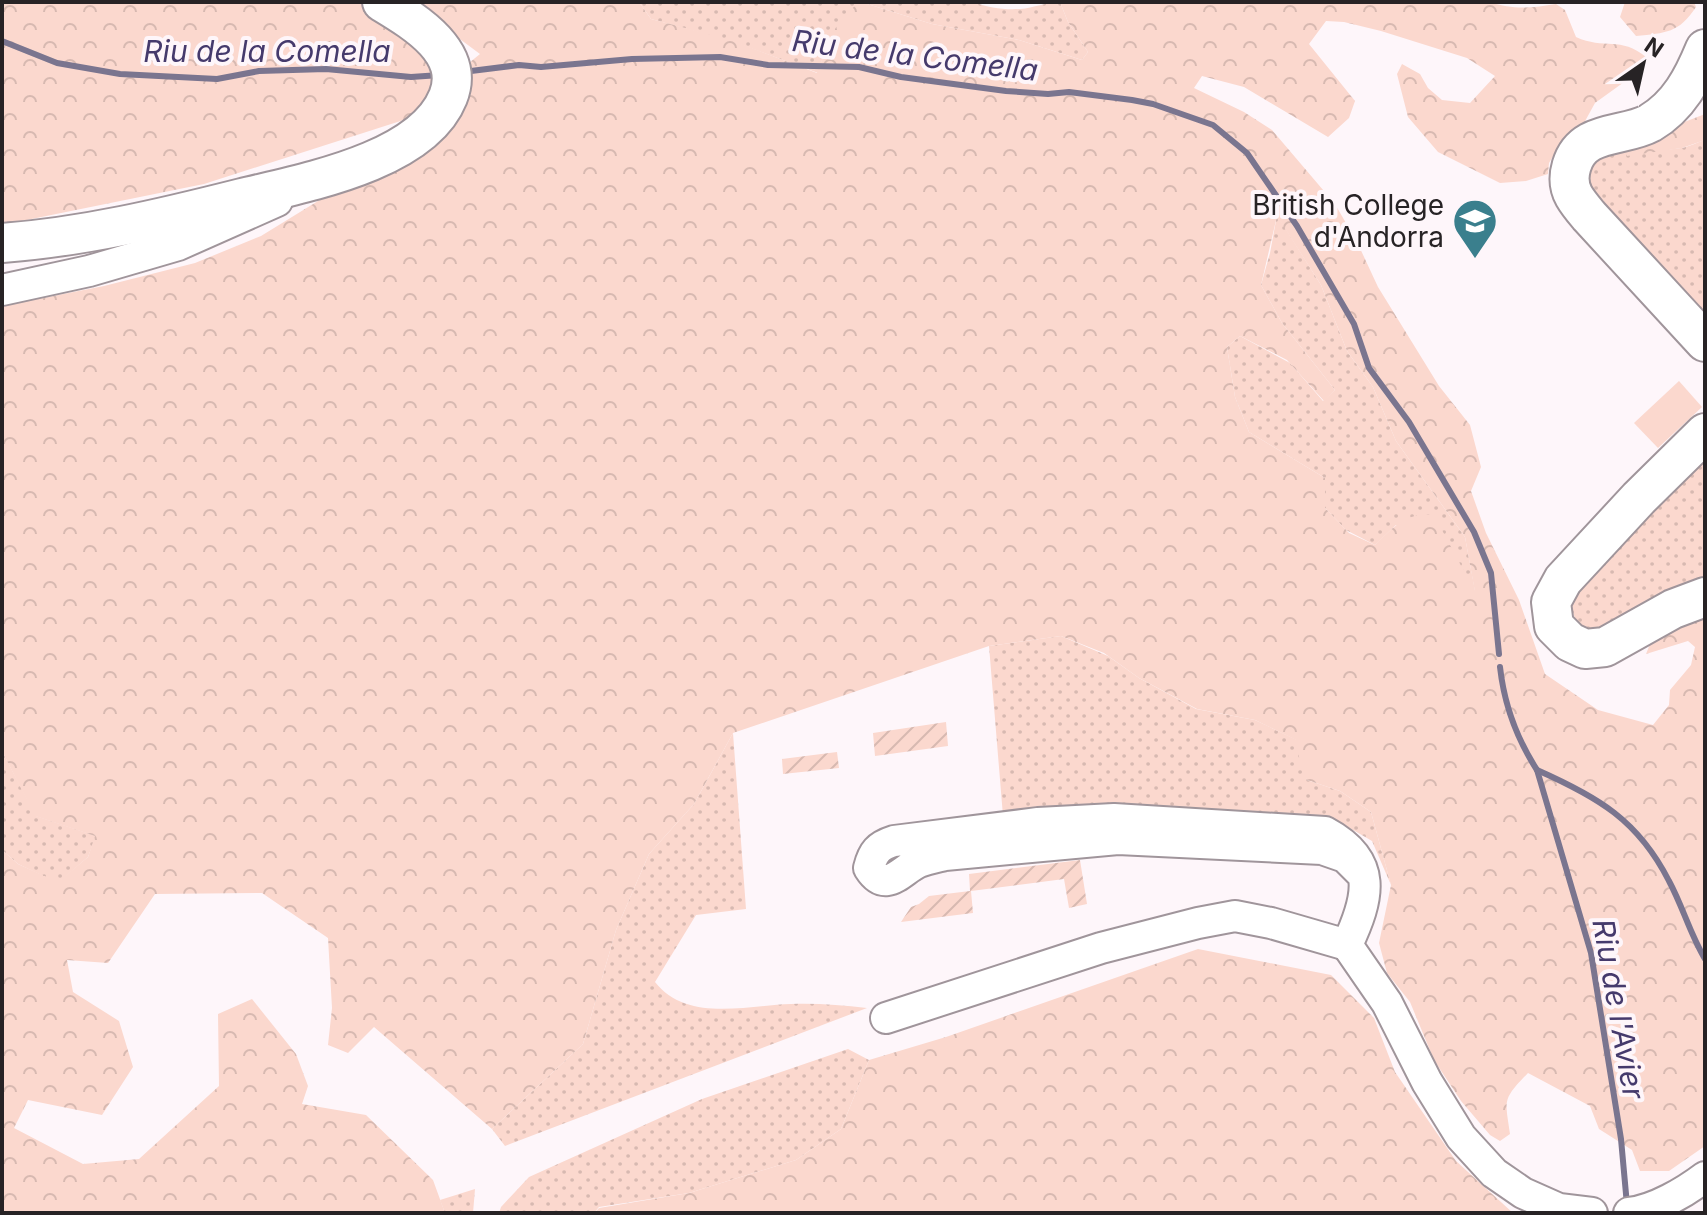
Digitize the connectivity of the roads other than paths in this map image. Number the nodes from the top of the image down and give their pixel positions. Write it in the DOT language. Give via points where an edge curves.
graph roads {
  1 [pos="382,2"];
  2 [pos="1705,49"];
  3 [pos="298,184"];
  4 [pos="2,243"];
  5 [pos="2,290"];
  6 [pos="1705,342"];
  7 [pos="1705,433"];
  8 [pos="1705,597"];
  9 [pos="1363,875"];
  10 [pos="1347,945"];
  11 [pos="886,1018"];
  12 [pos="1705,1177"];
  13 [pos="1635,1212"];
  14 [pos="1592,1213"];
  1 -- 3 [label="main road" via="421,27 448,58 453,73 447,100 438,117 403,146"];
  2 -- 6 [label="main road" via="1675,103 1649,124 1590,142 1574,157 1569,176 1573,195 1589,216"];
  3 -- 4 [label="main road" via="160,219"];
  3 -- 5 [label="street" via="290,196 178,245"];
  7 -- 8 [label="main road" via="1563,580 1551,602 1554,626 1585,649 1605,647"];
  9 -- 9 [label="street" via="1355,854 1325,832 1114,819 894,841 880,845 869,868 874,877 885,880 945,855 1118,839 1322,849 1345,857"];
  9 -- 10 [label="street" via="1363,912"];
  10 -- 11 [label="street" via="1235,916 1101,948"];
  10 -- 14 [label="street" via="1387,1003 1461,1137 1494,1173 1523,1193 1559,1209"];
  12 -- 13 [label="street"];
}
